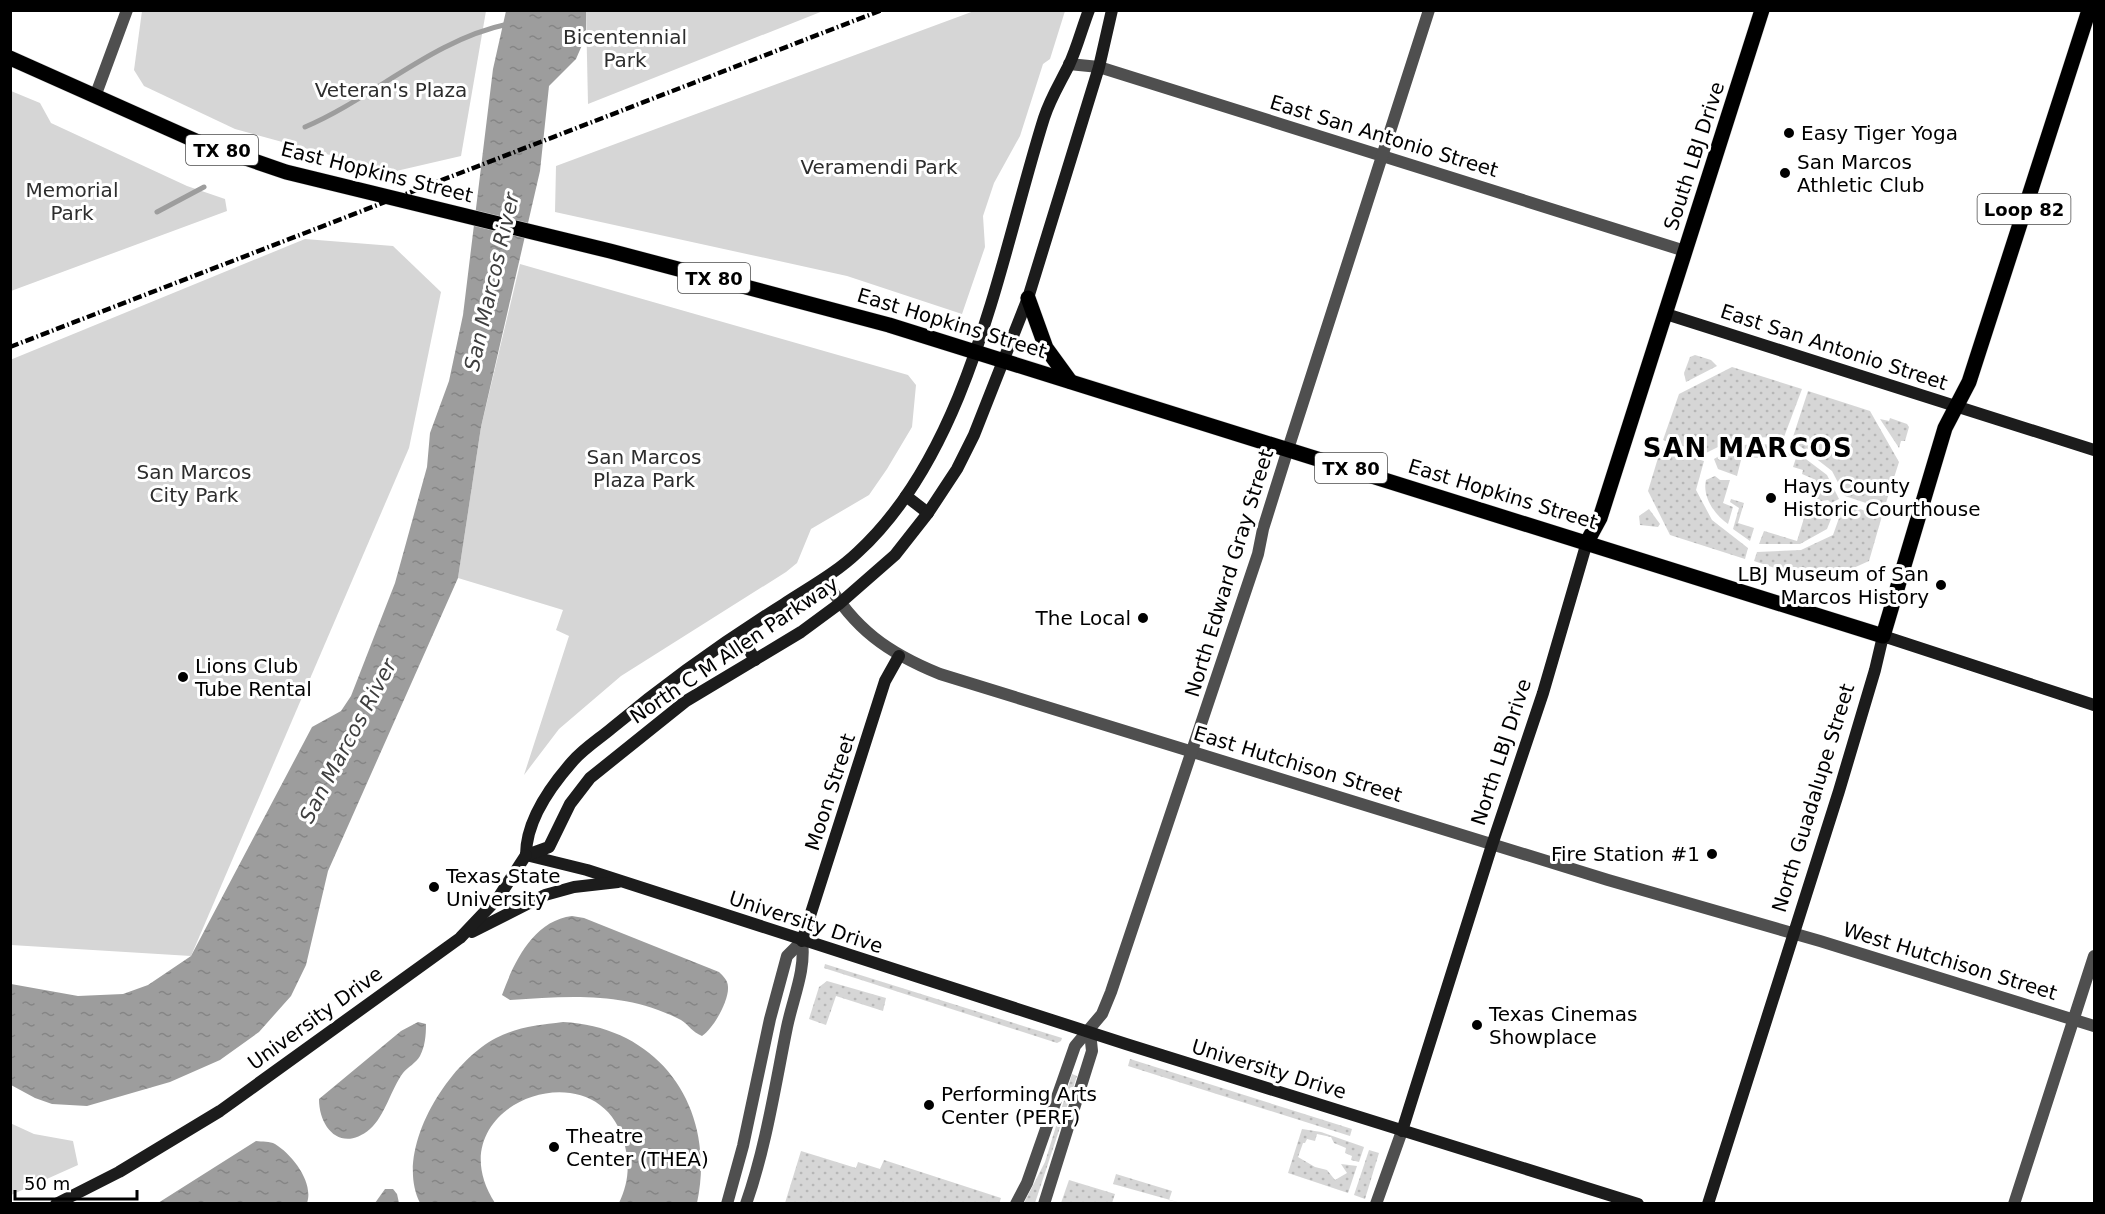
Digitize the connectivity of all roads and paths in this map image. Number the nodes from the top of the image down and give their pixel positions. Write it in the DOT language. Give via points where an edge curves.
graph roads {
  1 [pos="127,10"];
  2 [pos="1089,10"];
  3 [pos="1112,10"];
  4 [pos="1429,10"];
  5 [pos="1762,10"];
  6 [pos="2089,10"];
  7 [pos="10,58"];
  8 [pos="1069,64"];
  9 [pos="1099,67"];
  10 [pos="96,94"];
  11 [pos="1384,156"];
  12 [pos="1685,251"];
  13 [pos="1028,298"];
  14 [pos="1666,314"];
  15 [pos="974,352"];
  16 [pos="1003,361"];
  17 [pos="1070,381"];
  18 [pos="1956,406"];
  19 [pos="1288,450"];
  20 [pos="2094,450"];
  21 [pos="906,496"];
  22 [pos="928,513"];
  23 [pos="1587,542"];
  24 [pos="825,579"];
  25 [pos="840,604"];
  26 [pos="740,634"];
  27 [pos="1882,636"];
  28 [pos="899,656"];
  29 [pos="755,660"];
  30 [pos="2094,705"];
  31 [pos="1193,752"];
  32 [pos="1492,845"];
  33 [pos="526,855"];
  34 [pos="624,882"];
  35 [pos="1792,934"];
  36 [pos="460,938"];
  37 [pos="802,941"];
  38 [pos="2094,956"];
  39 [pos="2073,1019"];
  40 [pos="2094,1026"];
  41 [pos="1090,1032"];
  42 [pos="1402,1131"];
  43 [pos="56,1203"];
  44 [pos="727,1203"];
  45 [pos="746,1203"];
  46 [pos="1016,1203"];
  47 [pos="1044,1203"];
  48 [pos="1376,1203"];
  49 [pos="1638,1203"];
  50 [pos="1708,1203"];
  51 [pos="2014,1203"];
  1 -- 10 [label="street"];
  2 -- 8 [label="main road, North C M Allen Parkway"];
  3 -- 9 [label="main road, North C M Allen Parkway"];
  4 -- 11 [label="street, North Edward Gray Street"];
  5 -- 12 [label="main road, South LBJ Drive"];
  6 -- 18 [label="main road, Loop 82" via="1969,382"];
  7 -- 10 [label="main road, East Hopkins Street / TX 80"];
  8 -- 9 [label="street, East San Antonio Street"];
  8 -- 15 [label="main road, North C M Allen Parkway" via="1045,116"];
  9 -- 11 [label="street, East San Antonio Street"];
  9 -- 13 [label="main road, North C M Allen Parkway"];
  10 -- 15 [label="main road, East Hopkins Street / TX 80" via="196,141 286,172 819,305"];
  11 -- 12 [label="street, East San Antonio Street"];
  11 -- 19 [label="street, North Edward Gray Street"];
  12 -- 14 [label="main road, South LBJ Drive"];
  13 -- 16 [label="main road, North C M Allen Parkway"];
  13 -- 17 [label="main road" via="1046,348"];
  14 -- 18 [label="main road, East San Antonio Street"];
  14 -- 23 [label="main road, North LBJ Drive" via="1600,518"];
  15 -- 16 [label="main road, East Hopkins Street / TX 80"];
  15 -- 21 [label="main road, North C M Allen Parkway" via="944,428"];
  16 -- 17 [label="main road, East Hopkins Street / TX 80"];
  16 -- 22 [label="main road, North C M Allen Parkway" via="974,435"];
  17 -- 19 [label="main road, East Hopkins Street / TX 80"];
  18 -- 20 [label="main road, East San Antonio Street"];
  18 -- 27 [label="main road, North Guadalupe Street / Loop 82" via="1945,428"];
  19 -- 23 [label="main road, East Hopkins Street / TX 80"];
  19 -- 31 [label="street, North Edward Gray Street"];
  21 -- 22 [label="main road"];
  21 -- 24 [label="main road, North C M Allen Parkway" via="859,552"];
  22 -- 25 [label="main road, North C M Allen Parkway" via="895,555"];
  23 -- 27 [label="main road, East Hopkins Street / TX 80"];
  23 -- 32 [label="main road, North LBJ Drive" via="1543,693"];
  24 -- 25 [label="street, East Hutchison Street"];
  24 -- 26 [label="main road, North C M Allen Parkway"];
  25 -- 28 [label="street, East Hutchison Street" via="873,639"];
  25 -- 29 [label="main road, North C M Allen Parkway"];
  26 -- 29 [label="main road"];
  26 -- 33 [label="main road, North C M Allen Parkway" via="638,706 572,762 538,811 526,837"];
  27 -- 30 [label="main road"];
  27 -- 35 [label="main road, North Guadalupe Street / Loop 82" via="1839,791"];
  28 -- 31 [label="street, East Hutchison Street" via="940,674"];
  28 -- 37 [label="main road, Moon Street" via="885,681"];
  29 -- 33 [label="main road, North C M Allen Parkway" via="686,701 590,778 570,804 549,847"];
  31 -- 32 [label="street, East Hutchison Street"];
  31 -- 41 [label="street, North Edward Gray Street" via="1111,992"];
  32 -- 35 [label="street, East Hutchison Street"];
  32 -- 42 [label="main road, North LBJ Drive"];
  33 -- 34 [label="main road, University Drive"];
  33 -- 36 [label="main road, University Drive" via="498,898"];
  34 -- 36 [label="main road" via="574,886"];
  34 -- 37 [label="main road, University Drive"];
  35 -- 39 [label="street, West Hutchison Street"];
  35 -- 50 [label="main road, North Guadalupe Street / Loop 82"];
  36 -- 43 [label="main road, University Drive" via="220,1111 119,1172"];
  37 -- 41 [label="main road, University Drive"];
  37 -- 44 [label="street, Moon Street" via="788,956"];
  37 -- 45 [label="street, Moon Street" via="805,962 794,994"];
  38 -- 39 [label="street"];
  39 -- 40 [label="street, West Hutchison Street"];
  39 -- 51 [label="street"];
  41 -- 42 [label="main road, University Drive"];
  41 -- 46 [label="street, North Edward Gray Street" via="1076,1046 1027,1183"];
  41 -- 47 [label="street" via="1092,1051"];
  42 -- 48 [label="street, North LBJ Drive"];
  42 -- 49 [label="main road, University Drive"];
}
